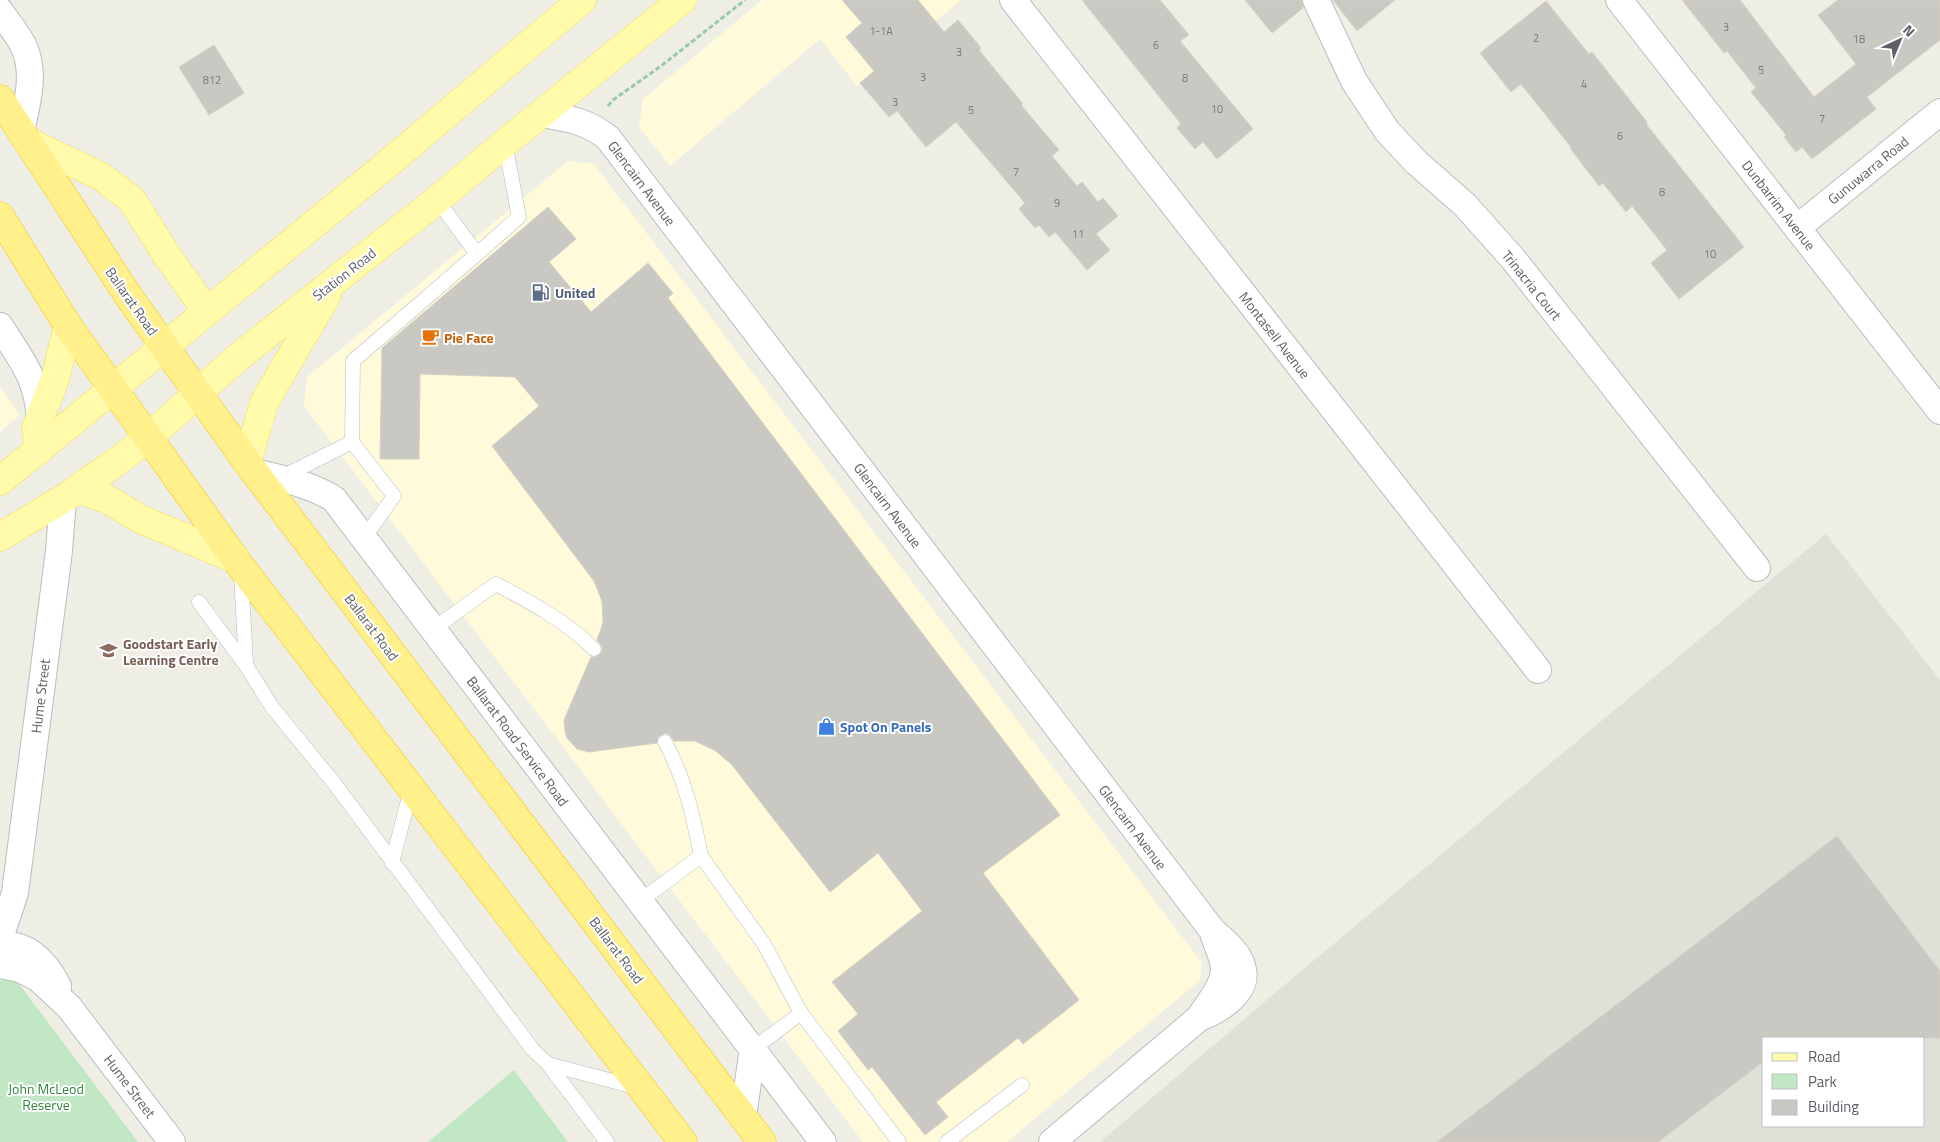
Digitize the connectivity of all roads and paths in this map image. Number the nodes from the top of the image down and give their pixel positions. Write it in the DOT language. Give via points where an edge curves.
graph roads {
  1 [pos="582,0"];
  2 [pos="682,0"];
  3 [pos="745,0"];
  4 [pos="1013,0"];
  5 [pos="1316,0"];
  6 [pos="1619,0"];
  7 [pos="0,11"];
  8 [pos="0,99"];
  9 [pos="1940,112"];
  10 [pos="541,114"];
  11 [pos="593,126"];
  12 [pos="24,136"];
  13 [pos="505,143"];
  14 [pos="437,200"];
  15 [pos="0,216"];
  16 [pos="1797,228"];
  17 [pos="0,246"];
  18 [pos="477,254"];
  19 [pos="26,257"];
  20 [pos="335,281"];
  21 [pos="207,312"];
  22 [pos="0,326"];
  23 [pos="68,326"];
  24 [pos="164,346"];
  25 [pos="113,389"];
  26 [pos="197,393"];
  27 [pos="1940,411"];
  28 [pos="40,419"];
  29 [pos="148,438"];
  30 [pos="352,442"];
  31 [pos="39,450"];
  32 [pos="260,471"];
  33 [pos="0,481"];
  34 [pos="70,494"];
  35 [pos="0,537"];
  36 [pos="364,538"];
  37 [pos="238,562"];
  38 [pos="1757,568"];
  39 [pos="199,602"];
  40 [pos="433,629"];
  41 [pos="594,649"];
  42 [pos="247,667"];
  43 [pos="1538,670"];
  44 [pos="665,742"];
  45 [pos="411,788"];
  46 [pos="701,856"];
  47 [pos="392,863"];
  48 [pos="15,893"];
  49 [pos="640,901"];
  50 [pos="0,938"];
  51 [pos="7,955"];
  52 [pos="801,1013"];
  53 [pos="753,1050"];
  54 [pos="548,1064"];
  55 [pos="1022,1085"];
  56 [pos="644,1090"];
  57 [pos="742,1116"];
  58 [pos="172,1142"];
  59 [pos="607,1142"];
  60 [pos="683,1142"];
  61 [pos="762,1142"];
  62 [pos="824,1142"];
  63 [pos="899,1142"];
  64 [pos="947,1142"];
  65 [pos="1052,1142"];
  1 -- 21 [label="main road"];
  2 -- 10 [label="main road, Station Road"];
  3 -- 11 [label="path" via="613,100"];
  4 -- 43 [label="street, Montasell Avenue"];
  5 -- 38 [label="street, Trinacria Court" via="1354,81 1387,131 1416,162 1465,205 1514,260"];
  6 -- 16 [label="street, Dunbarrim Avenue"];
  7 -- 12 [label="street" via="23,46 30,65"];
  8 -- 12 [label="highway, Ballarat Road"];
  9 -- 16 [label="street, Gunuwarra Road"];
  10 -- 11 [label="street, Glencairn Avenue"];
  10 -- 13 [label="main road, Station Road"];
  11 -- 65 [label="street, Glencairn Avenue" via="608,138 1212,930 1224,969 1217,989 1198,1018"];
  12 -- 21 [label="main road" via="102,177 132,200"];
  12 -- 24 [label="highway, Ballarat Road"];
  13 -- 14 [label="main road, Station Road"];
  13 -- 18 [label="lane" via="519,217"];
  14 -- 18 [label="lane"];
  14 -- 20 [label="main road, Station Road"];
  15 -- 19 [label="highway"];
  16 -- 27 [label="street, Dunbarrim Avenue"];
  17 -- 19 [label="lane"];
  18 -- 30 [label="lane" via="353,361"];
  19 -- 23 [label="highway"];
  20 -- 26 [label="main road, Station Road"];
  20 -- 32 [label="main road" via="264,403"];
  21 -- 24 [label="main road"];
  22 -- 28 [label="street" via="30,373 37,393"];
  23 -- 25 [label="highway"];
  23 -- 28 [label="main road" via="55,379"];
  24 -- 25 [label="main road"];
  24 -- 26 [label="highway, Ballarat Road"];
  25 -- 29 [label="highway"];
  25 -- 31 [label="main road"];
  26 -- 29 [label="main road, Station Road"];
  26 -- 32 [label="highway, Ballarat Road"];
  28 -- 31 [label="main road" via="36,428"];
  29 -- 34 [label="main road, Station Road"];
  29 -- 37 [label="highway"];
  30 -- 32 [label="lane"];
  30 -- 36 [label="lane" via="394,496"];
  31 -- 33 [label="main road"];
  32 -- 36 [label="street, Ballarat Road Service Road" via="321,491 334,499"];
  32 -- 57 [label="highway, Ballarat Road"];
  34 -- 35 [label="main road, Station Road"];
  34 -- 37 [label="main road" via="107,499 140,520"];
  34 -- 48 [label="street, Hume Street" via="50,615"];
  36 -- 40 [label="street, Ballarat Road Service Road"];
  37 -- 42 [label="lane"];
  37 -- 45 [label="highway"];
  39 -- 42 [label="lane"];
  40 -- 41 [label="lane" via="496,584 536,604 575,630"];
  40 -- 49 [label="street, Ballarat Road Service Road"];
  42 -- 47 [label="lane" via="272,706"];
  44 -- 46 [label="lane" via="685,786"];
  45 -- 47 [label="lane"];
  45 -- 56 [label="highway"];
  46 -- 49 [label="lane"];
  46 -- 52 [label="lane" via="764,944"];
  47 -- 54 [label="lane" via="533,1050"];
  48 -- 50 [label="street, Hume Street"];
  48 -- 51 [label="street, Hume Street"];
  49 -- 53 [label="street, Ballarat Road Service Road"];
  51 -- 58 [label="street, Hume Street" via="69,1007"];
  52 -- 53 [label="lane"];
  52 -- 63 [label="lane"];
  53 -- 57 [label="street"];
  53 -- 62 [label="street, Ballarat Road Service Road"];
  54 -- 56 [label="lane"];
  54 -- 59 [label="lane"];
  55 -- 64 [label="lane"];
  56 -- 60 [label="highway"];
  57 -- 61 [label="highway, Ballarat Road"];
}
